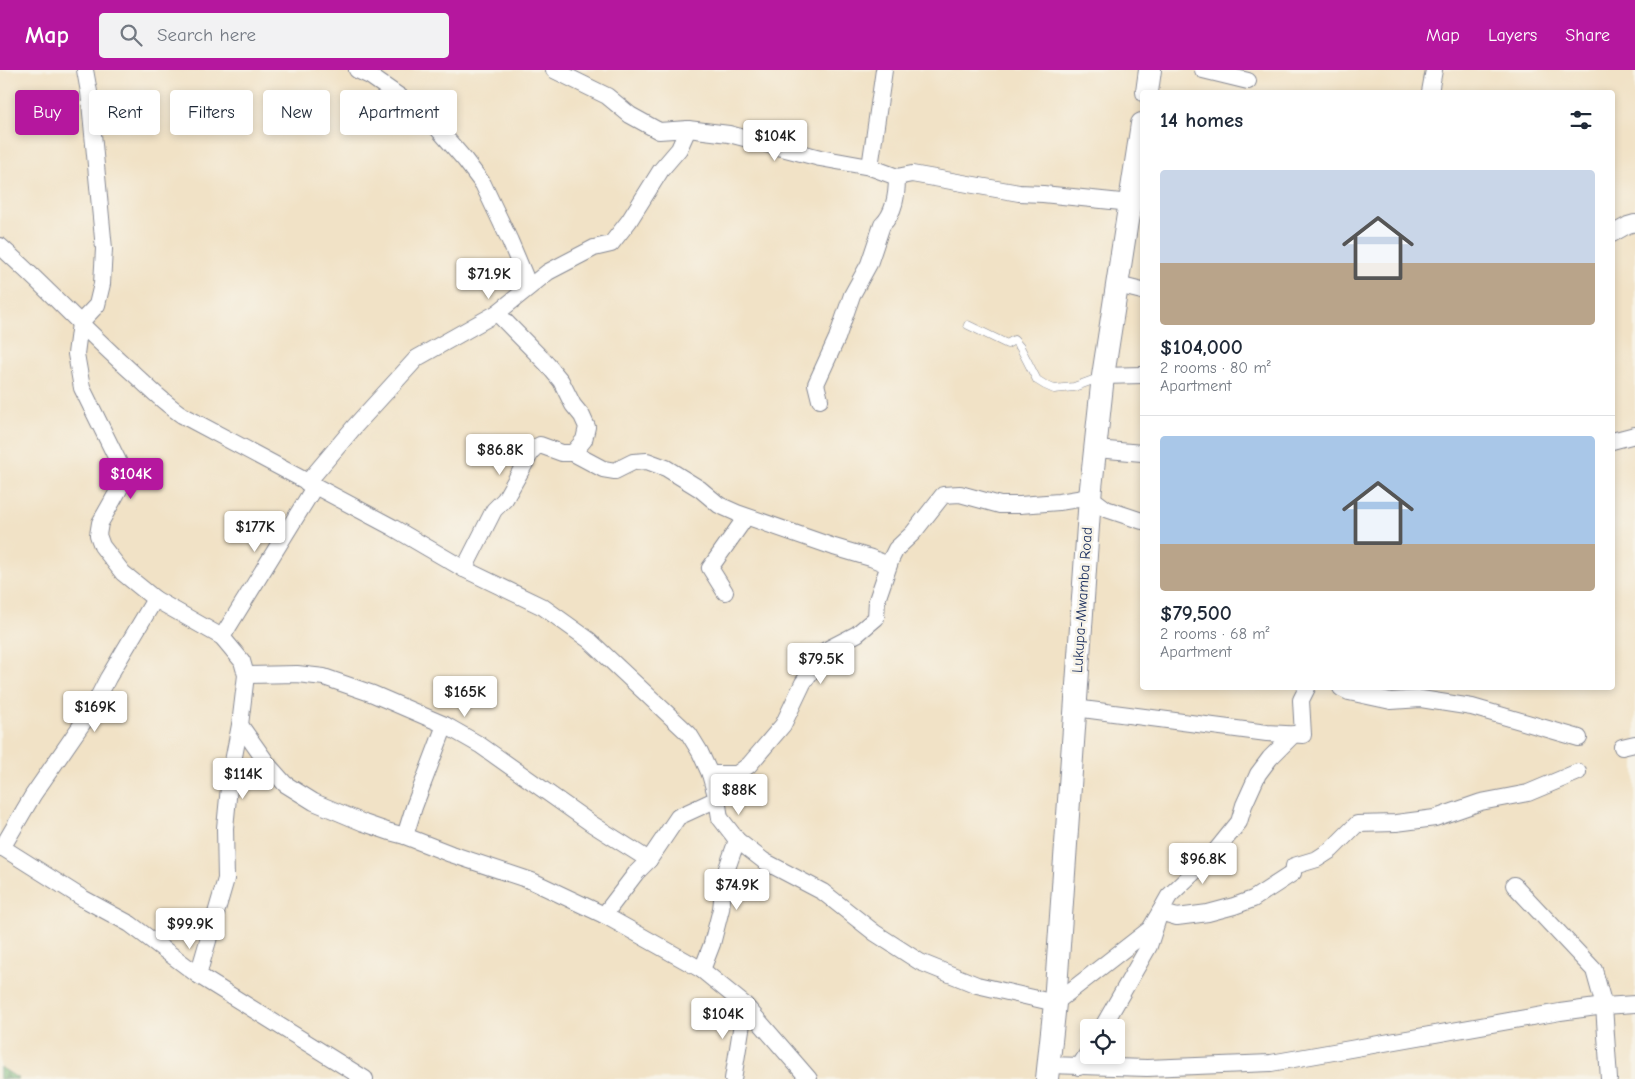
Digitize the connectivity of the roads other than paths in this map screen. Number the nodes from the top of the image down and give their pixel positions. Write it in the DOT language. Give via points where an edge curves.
graph roads {
  1 [pos="85,70"];
  2 [pos="357,70"];
  3 [pos="554,70"];
  4 [pos="884,70"];
  5 [pos="1150,70"];
  6 [pos="1203,70"];
  7 [pos="1434,70"];
  8 [pos="1248,82"];
  9 [pos="1147,90"];
  10 [pos="1430,90"];
  11 [pos="688,129"];
  12 [pos="1140,159"];
  13 [pos="870,166"];
  14 [pos="1139,176"];
  15 [pos="897,177"];
  16 [pos="1131,203"];
  17 [pos="1635,223"];
  18 [pos="1615,232"];
  19 [pos="0,246"];
  20 [pos="1118,284"];
  21 [pos="529,286"];
  22 [pos="1140,290"];
  23 [pos="498,313"];
  24 [pos="80,322"];
  25 [pos="968,325"];
  26 [pos="1140,375"];
  27 [pos="1103,376"];
  28 [pos="820,400"];
  29 [pos="1635,436"];
  30 [pos="1615,440"];
  31 [pos="1096,449"];
  32 [pos="573,453"];
  33 [pos="1140,453"];
  34 [pos="311,485"];
  35 [pos="1090,497"];
  36 [pos="746,517"];
  37 [pos="1140,520"];
  38 [pos="888,565"];
  39 [pos="464,568"];
  40 [pos="725,592"];
  41 [pos="155,599"];
  42 [pos="222,637"];
  43 [pos="246,675"];
  44 [pos="1306,690"];
  45 [pos="1345,690"];
  46 [pos="1075,708"];
  47 [pos="240,725"];
  48 [pos="445,725"];
  49 [pos="1294,734"];
  50 [pos="1579,738"];
  51 [pos="1578,772"];
  52 [pos="710,774"];
  53 [pos="717,799"];
  54 [pos="405,836"];
  55 [pos="737,840"];
  56 [pos="1,847"];
  57 [pos="649,860"];
  58 [pos="1514,885"];
  59 [pos="1160,912"];
  60 [pos="604,915"];
  61 [pos="702,970"];
  62 [pos="198,975"];
  63 [pos="1055,1003"];
  64 [pos="1635,1004"];
  65 [pos="744,1005"];
  66 [pos="1604,1006"];
  67 [pos="1107,1019"];
  68 [pos="1082,1064"];
  69 [pos="1080,1067"];
  70 [pos="1048,1072"];
  71 [pos="365,1079"];
  72 [pos="733,1079"];
  73 [pos="809,1079"];
  74 [pos="1609,1079"];
  1 -- 24 [label="street" via="104,249 97,305"];
  2 -- 21 [label="street" via="416,108 465,160 483,184"];
  3 -- 11 [label="street" via="606,96 630,115 659,131"];
  4 -- 13 [label="street"];
  5 -- 9 [label="street"];
  6 -- 8 [label="street"];
  7 -- 10 [label="street"];
  11 -- 13 [label="street" via="729,134 820,158"];
  11 -- 21 [label="street" via="679,149 611,244 594,248"];
  12 -- 14 [label="street, Lukupa-Mwamba Road"];
  13 -- 15 [label="street"];
  14 -- 16 [label="street, Lukupa-Mwamba Road"];
  15 -- 16 [label="street" via="912,174 1019,193"];
  15 -- 28 [label="street" via="894,205 882,225 869,264 852,295 816,384"];
  16 -- 20 [label="street, Lukupa-Mwamba Road"];
  17 -- 18 [label="street"];
  19 -- 24 [label="street"];
  20 -- 22 [label="street"];
  20 -- 27 [label="street, Lukupa-Mwamba Road"];
  21 -- 23 [label="street"];
  23 -- 32 [label="street" via="561,381 582,416 587,427 584,440"];
  23 -- 34 [label="street" via="418,358 356,426"];
  24 -- 34 [label="street" via="170,407"];
  24 -- 41 [label="street" via="76,354 82,388 119,463 122,484 100,523 98,535 102,546 123,573"];
  25 -- 27 [label="lane" via="1007,344 1014,340 1037,380 1054,389 1074,387"];
  26 -- 27 [label="street"];
  27 -- 31 [label="street, Lukupa-Mwamba Road"];
  29 -- 30 [label="street"];
  31 -- 33 [label="street"];
  31 -- 35 [label="street, Lukupa-Mwamba Road"];
  32 -- 36 [label="street" via="603,469 615,471 633,462 647,461 666,468 719,505"];
  32 -- 39 [label="street" via="562,453 540,445 533,449 505,499 494,510"];
  34 -- 39 [label="street"];
  34 -- 42 [label="street"];
  35 -- 37 [label="street" via="1106,510"];
  35 -- 38 [label="street" via="1000,505 960,494 943,495 896,549"];
  35 -- 46 [label="street, Lukupa-Mwamba Road"];
  36 -- 38 [label="street"];
  36 -- 40 [label="street" via="710,568"];
  38 -- 52 [label="street" via="877,600 876,618 857,634 826,650 804,683 783,725 748,765 737,774"];
  39 -- 52 [label="street" via="543,607 589,640 688,734"];
  41 -- 42 [label="street"];
  41 -- 56 [label="street" via="91,711"];
  42 -- 43 [label="street" via="242,661"];
  43 -- 47 [label="street"];
  43 -- 48 [label="street" via="324,677"];
  44 -- 49 [label="street" via="1300,700 1302,735"];
  45 -- 50 [label="street" via="1391,701 1420,699 1472,707"];
  46 -- 49 [label="street"];
  46 -- 63 [label="street, Lukupa-Mwamba Road"];
  47 -- 54 [label="street" via="285,784 314,802 364,824"];
  47 -- 62 [label="street" via="226,820 226,879"];
  48 -- 54 [label="street"];
  48 -- 57 [label="street" via="480,745"];
  49 -- 59 [label="street" via="1258,774 1239,822 1214,853 1169,896"];
  51 -- 59 [label="street" via="1528,793 1481,802 1435,818 1357,824 1331,850 1317,859 1294,866 1293,873 1253,899 1208,913 1177,917"];
  52 -- 53 [label="street"];
  53 -- 55 [label="street" via="720,818"];
  53 -- 57 [label="street" via="678,817"];
  54 -- 60 [label="street" via="532,881"];
  55 -- 61 [label="street" via="725,874 712,944"];
  55 -- 63 [label="street" via="764,861 823,892 875,933 920,962 977,985"];
  56 -- 62 [label="street" via="84,900 130,924"];
  57 -- 60 [label="street"];
  58 -- 66 [label="street" via="1594,970"];
  59 -- 63 [label="street" via="1150,929"];
  59 -- 67 [label="street" via="1149,946"];
  60 -- 61 [label="street"];
  61 -- 65 [label="street"];
  62 -- 71 [label="street"];
  63 -- 70 [label="street, Lukupa-Mwamba Road"];
  64 -- 66 [label="street"];
  65 -- 72 [label="street"];
  65 -- 73 [label="street"];
  66 -- 69 [label="street" via="1271,1063"];
  66 -- 74 [label="street"];
  68 -- 69 [label="street"];
  69 -- 70 [label="street"];
}
